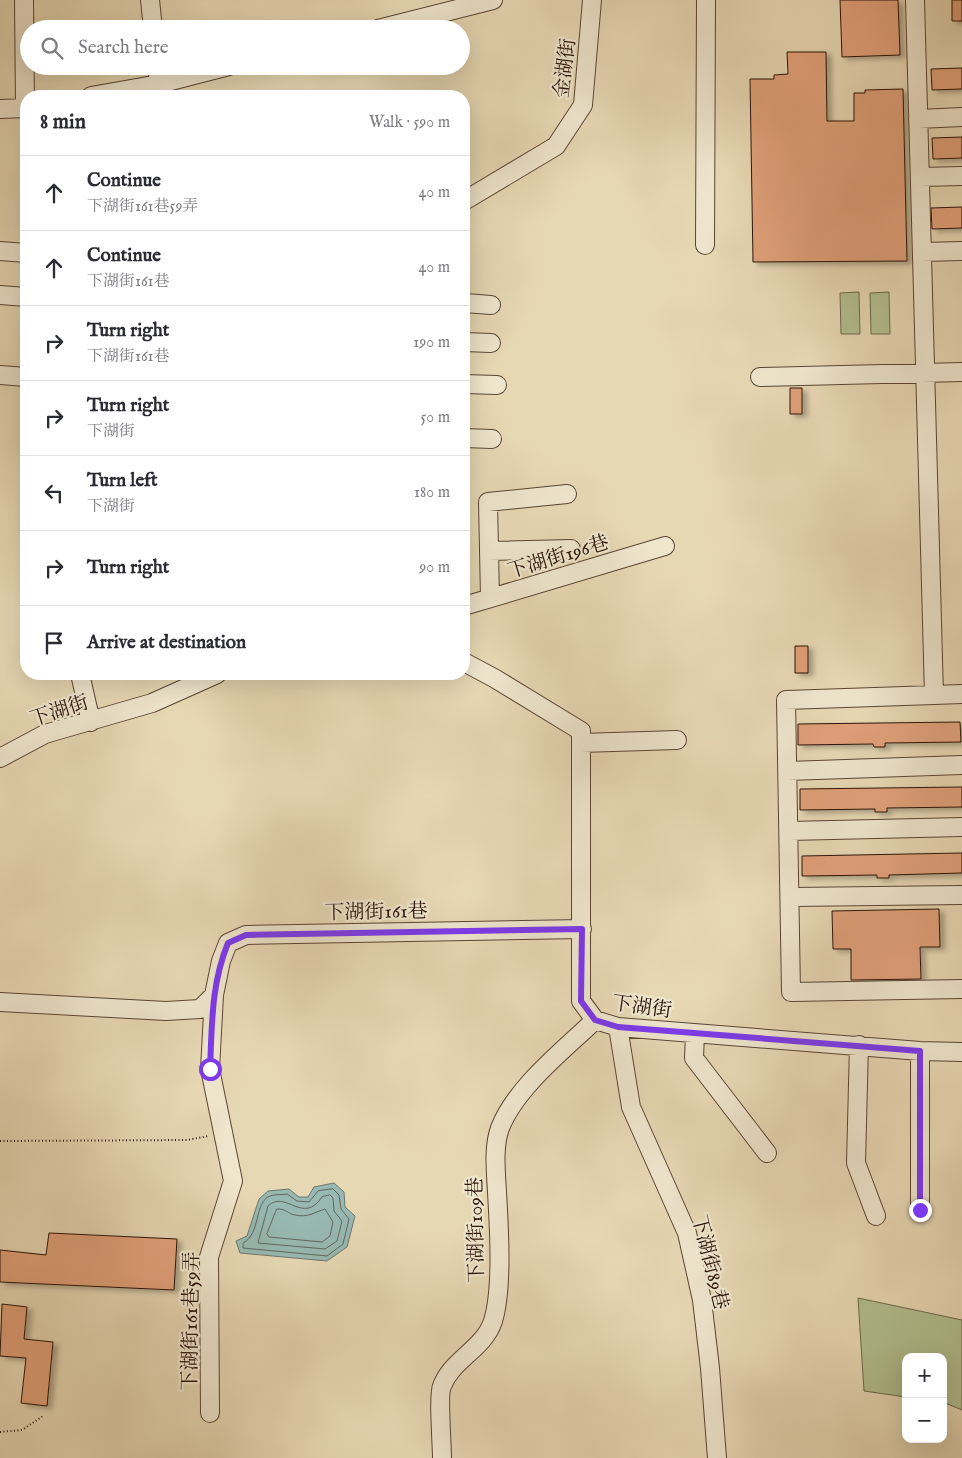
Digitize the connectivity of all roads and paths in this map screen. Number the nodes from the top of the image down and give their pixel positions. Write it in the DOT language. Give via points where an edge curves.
graph roads {
  1 [pos="24,0"];
  2 [pos="150,0"];
  3 [pos="493,0"];
  4 [pos="592,0"];
  5 [pos="706,0"];
  6 [pos="915,0"];
  7 [pos="24,20"];
  8 [pos="152,20"];
  9 [pos="414,20"];
  10 [pos="25,75"];
  11 [pos="158,75"];
  12 [pos="194,75"];
  13 [pos="159,84"];
  14 [pos="26,90"];
  15 [pos="125,90"];
  16 [pos="20,108"];
  17 [pos="0,109"];
  18 [pos="962,117"];
  19 [pos="918,119"];
  20 [pos="962,176"];
  21 [pos="920,177"];
  22 [pos="470,197"];
  23 [pos="705,245"];
  24 [pos="0,251"];
  25 [pos="962,251"];
  26 [pos="922,252"];
  27 [pos="20,253"];
  28 [pos="0,295"];
  29 [pos="20,297"];
  30 [pos="470,303"];
  31 [pos="491,305"];
  32 [pos="470,342"];
  33 [pos="491,343"];
  34 [pos="962,372"];
  35 [pos="925,373"];
  36 [pos="0,375"];
  37 [pos="20,377"];
  38 [pos="760,377"];
  39 [pos="470,384"];
  40 [pos="497,385"];
  41 [pos="470,438"];
  42 [pos="492,439"];
  43 [pos="567,494"];
  44 [pos="665,546"];
  45 [pos="571,549"];
  46 [pos="489,551"];
  47 [pos="490,598"];
  48 [pos="470,604"];
  49 [pos="470,665"];
  50 [pos="81,680"];
  51 [pos="204,680"];
  52 [pos="962,694"];
  53 [pos="934,695"];
  54 [pos="91,722"];
  55 [pos="677,740"];
  56 [pos="581,743"];
  57 [pos="0,758"];
  58 [pos="962,765"];
  59 [pos="788,770"];
  60 [pos="962,827"];
  61 [pos="789,831"];
  62 [pos="962,895"];
  63 [pos="791,897"];
  64 [pos="582,929"];
  65 [pos="962,988"];
  66 [pos="214,995"];
  67 [pos="0,1002"];
  68 [pos="595,1020"];
  69 [pos="618,1027"];
  70 [pos="695,1034"];
  71 [pos="858,1046"];
  72 [pos="920,1051"];
  73 [pos="962,1052"];
  74 [pos="223,1133"];
  75 [pos="0,1141"];
  76 [pos="767,1153"];
  77 [pos="920,1210"];
  78 [pos="876,1216"];
  79 [pos="210,1413"];
  80 [pos="43,1416"];
  81 [pos="0,1432"];
  82 [pos="442,1458"];
  83 [pos="717,1458"];
  1 -- 7 [label="street"];
  2 -- 8 [label="street"];
  3 -- 9 [label="street"];
  4 -- 22 [label="street, 金湖街" via="583,106 556,146"];
  5 -- 23 [label="street"];
  6 -- 19 [label="street"];
  10 -- 14 [label="street"];
  11 -- 13 [label="street"];
  12 -- 13 [label="street"];
  13 -- 15 [label="street"];
  16 -- 17 [label="street"];
  18 -- 19 [label="street"];
  19 -- 21 [label="street"];
  20 -- 21 [label="street"];
  21 -- 26 [label="street"];
  24 -- 27 [label="street"];
  25 -- 26 [label="street"];
  26 -- 35 [label="street"];
  28 -- 29 [label="street"];
  30 -- 31 [label="street"];
  32 -- 33 [label="street"];
  34 -- 35 [label="street"];
  35 -- 38 [label="street"];
  35 -- 53 [label="street"];
  36 -- 37 [label="street"];
  39 -- 40 [label="street"];
  41 -- 42 [label="street"];
  43 -- 46 [label="street" via="488,502"];
  44 -- 47 [label="street, 下湖街196巷"];
  45 -- 46 [label="street"];
  46 -- 47 [label="street"];
  47 -- 48 [label="street, 下湖街196巷"];
  49 -- 56 [label="street, 下湖街" via="570,723 581,731"];
  50 -- 54 [label="street"];
  51 -- 54 [label="street, 下湖街" via="152,703"];
  52 -- 53 [label="street"];
  53 -- 59 [label="street" via="786,700"];
  54 -- 57 [label="street, 下湖街" via="45,734"];
  55 -- 56 [label="street"];
  56 -- 64 [label="street, 下湖街"];
  58 -- 59 [label="street"];
  59 -- 61 [label="street"];
  60 -- 61 [label="street"];
  61 -- 63 [label="street"];
  62 -- 63 [label="street"];
  63 -- 65 [label="street" via="791,992"];
  64 -- 66 [label="street, 下湖街161巷" via="246,935 228,943"];
  64 -- 68 [label="street, 下湖街" via="581,1001"];
  66 -- 67 [label="street" via="200,1009 166,1011"];
  66 -- 74 [label="street, 下湖街161巷59弄" via="210,1069"];
  68 -- 69 [label="street, 下湖街"];
  68 -- 82 [label="street, 下湖街109巷" via="512,1105 500,1129 495,1163 499,1236 498,1286 493,1321 483,1341 457,1363 441,1387"];
  69 -- 70 [label="street, 下湖街"];
  69 -- 83 [label="street, 下湖街89巷" via="631,1107 687,1233 702,1300"];
  70 -- 71 [label="street, 下湖街"];
  70 -- 76 [label="street" via="694,1058"];
  71 -- 72 [label="street, 下湖街"];
  71 -- 78 [label="street" via="856,1163"];
  72 -- 73 [label="street, 下湖街"];
  72 -- 77 [label="street"];
  74 -- 75 [label="path" via="187,1140"];
  74 -- 79 [label="street, 下湖街161巷59弄" via="233,1181 209,1257"];
  80 -- 81 [label="path" via="22,1430"];
}
